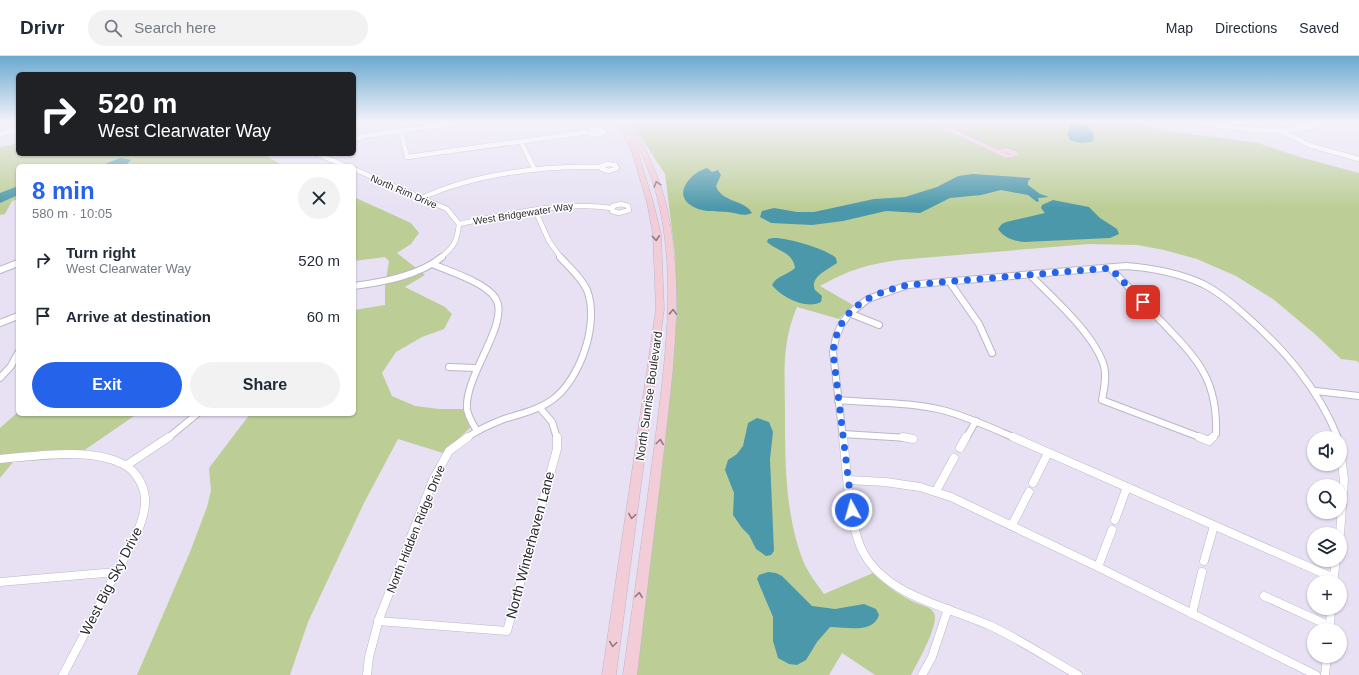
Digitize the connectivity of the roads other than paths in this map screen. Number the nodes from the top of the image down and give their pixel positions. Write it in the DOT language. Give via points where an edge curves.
graph roads {
  1 [pos="405,151"];
  2 [pos="458,151"];
  3 [pos="525,151"];
  4 [pos="634,151"];
  5 [pos="644,151"];
  6 [pos="995,151"];
  7 [pos="1003,151"];
  8 [pos="1011,151"];
  9 [pos="1329,151"];
  10 [pos="1000,153"];
  11 [pos="323,156"];
  12 [pos="1359,159"];
  13 [pos="341,164"];
  14 [pos="601,167"];
  15 [pos="535,170"];
  16 [pos="356,171"];
  17 [pos="422,198"];
  18 [pos="612,208"];
  19 [pos="535,210"];
  20 [pos="459,224"];
  21 [pos="16,264"];
  22 [pos="432,264"];
  23 [pos="1110,268"];
  24 [pos="0,270"];
  25 [pos="1030,274"];
  26 [pos="949,281"];
  27 [pos="356,286"];
  28 [pos="849,313"];
  29 [pos="16,319"];
  30 [pos="0,323"];
  31 [pos="879,325"];
  32 [pos="992,353"];
  33 [pos="16,357"];
  34 [pos="449,367"];
  35 [pos="476,368"];
  36 [pos="0,378"];
  37 [pos="1316,391"];
  38 [pos="1359,396"];
  39 [pos="838,400"];
  40 [pos="540,408"];
  41 [pos="195,416"];
  42 [pos="976,421"];
  43 [pos="477,431"];
  44 [pos="1335,431"];
  45 [pos="843,434"];
  46 [pos="913,439"];
  47 [pos="960,448"];
  48 [pos="1048,453"];
  49 [pos="954,458"];
  50 [pos="0,459"];
  51 [pos="127,465"];
  52 [pos="1343,471"];
  53 [pos="848,480"];
  54 [pos="1033,483"];
  55 [pos="1127,487"];
  56 [pos="936,491"];
  57 [pos="1029,492"];
  58 [pos="1115,520"];
  59 [pos="1012,525"];
  60 [pos="1214,526"];
  61 [pos="1341,527"];
  62 [pos="1112,530"];
  63 [pos="1204,561"];
  64 [pos="1098,567"];
  65 [pos="116,572"];
  66 [pos="1202,572"];
  67 [pos="1323,575"];
  68 [pos="0,582"];
  69 [pos="1264,596"];
  70 [pos="948,609"];
  71 [pos="1192,614"];
  72 [pos="378,621"];
  73 [pos="1320,623"];
  74 [pos="1326,663"];
  75 [pos="62,675"];
  76 [pos="367,675"];
  77 [pos="608,675"];
  78 [pos="630,675"];
  79 [pos="922,675"];
  80 [pos="1078,675"];
  81 [pos="1316,675"];
  82 [pos="1325,675"];
  1 -- 2 [label="street" via="407,158"];
  3 -- 15 [label="street"];
  4 -- 77 [label="street, North Sunrise Boulevard, one-way" via="657,234 660,309"];
  78 -- 5 [label="street, North Sunrise Boulevard, one-way" via="671,348 673,282 669,234 657,184"];
  6 -- 10 [label="street"];
  7 -- 10 [label="street"];
  8 -- 10 [label="street" via="1016,155 1008,157"];
  9 -- 12 [label="street"];
  11 -- 13 [label="street"];
  14 -- 15 [label="street" via="574,166"];
  15 -- 17 [label="street" via="459,183"];
  16 -- 17 [label="street, North Rim Drive"];
  17 -- 20 [label="street, North Rim Drive" via="447,209"];
  18 -- 19 [label="street, West Bridgewater Way" via="574,205"];
  19 -- 20 [label="street, West Bridgewater Way"];
  19 -- 40 [label="street, North Hidden Ridge Drive" via="554,249 585,286 592,309 575,377 563,392"];
  20 -- 22 [label="street" via="456,242"];
  21 -- 24 [label="street"];
  22 -- 27 [label="street" via="396,278"];
  22 -- 35 [label="street" via="485,288 496,298 500,309 498,322"];
  23 -- 25 [label="street"];
  23 -- 25 [label="street" via="1196,358 1210,384 1218,412 1216,434 1209,442 1102,400 1106,380 1104,365 1095,346"];
  23 -- 37 [label="street" via="1126,266 1156,269 1214,290 1278,345"];
  25 -- 26 [label="street"];
  26 -- 28 [label="street" via="890,289 867,298"];
  26 -- 32 [label="street" via="979,324"];
  28 -- 31 [label="street"];
  28 -- 39 [label="street" via="834,338"];
  29 -- 30 [label="street"];
  33 -- 36 [label="street"];
  34 -- 35 [label="street"];
  35 -- 43 [label="street" via="466,397 467,409"];
  37 -- 38 [label="street"];
  37 -- 44 [label="street"];
  39 -- 42 [label="street" via="925,407"];
  39 -- 45 [label="street"];
  40 -- 43 [label="street, North Hidden Ridge Drive"];
  40 -- 72 [label="street, North Winterhaven Lane" via="551,418 555,426 557,448 507,631"];
  41 -- 51 [label="street" via="172,436"];
  42 -- 47 [label="street"];
  42 -- 48 [label="street"];
  43 -- 72 [label="street, North Hidden Ridge Drive" via="447,454 434,478"];
  45 -- 46 [label="street"];
  45 -- 53 [label="street"];
  48 -- 54 [label="street"];
  48 -- 55 [label="street"];
  49 -- 56 [label="street"];
  50 -- 51 [label="street" via="84,454 115,459"];
  51 -- 65 [label="street, West Big Sky Drive" via="141,482 146,504 140,527"];
  52 -- 61 [label="street"];
  53 -- 56 [label="street" via="885,482"];
  53 -- 70 [label="street" via="856,539 875,569 902,590"];
  55 -- 58 [label="street"];
  55 -- 60 [label="street"];
  56 -- 59 [label="street"];
  57 -- 59 [label="street"];
  59 -- 64 [label="street"];
  60 -- 63 [label="street"];
  60 -- 67 [label="street"];
  62 -- 64 [label="street"];
  64 -- 71 [label="street"];
  65 -- 68 [label="street"];
  65 -- 75 [label="street, West Big Sky Drive"];
  66 -- 71 [label="street"];
  69 -- 73 [label="street"];
  70 -- 79 [label="street" via="932,657"];
  70 -- 80 [label="street" via="991,627"];
  71 -- 81 [label="street"];
  72 -- 76 [label="street, North Hidden Ridge Drive" via="367,664"];
  74 -- 82 [label="street"];
}
